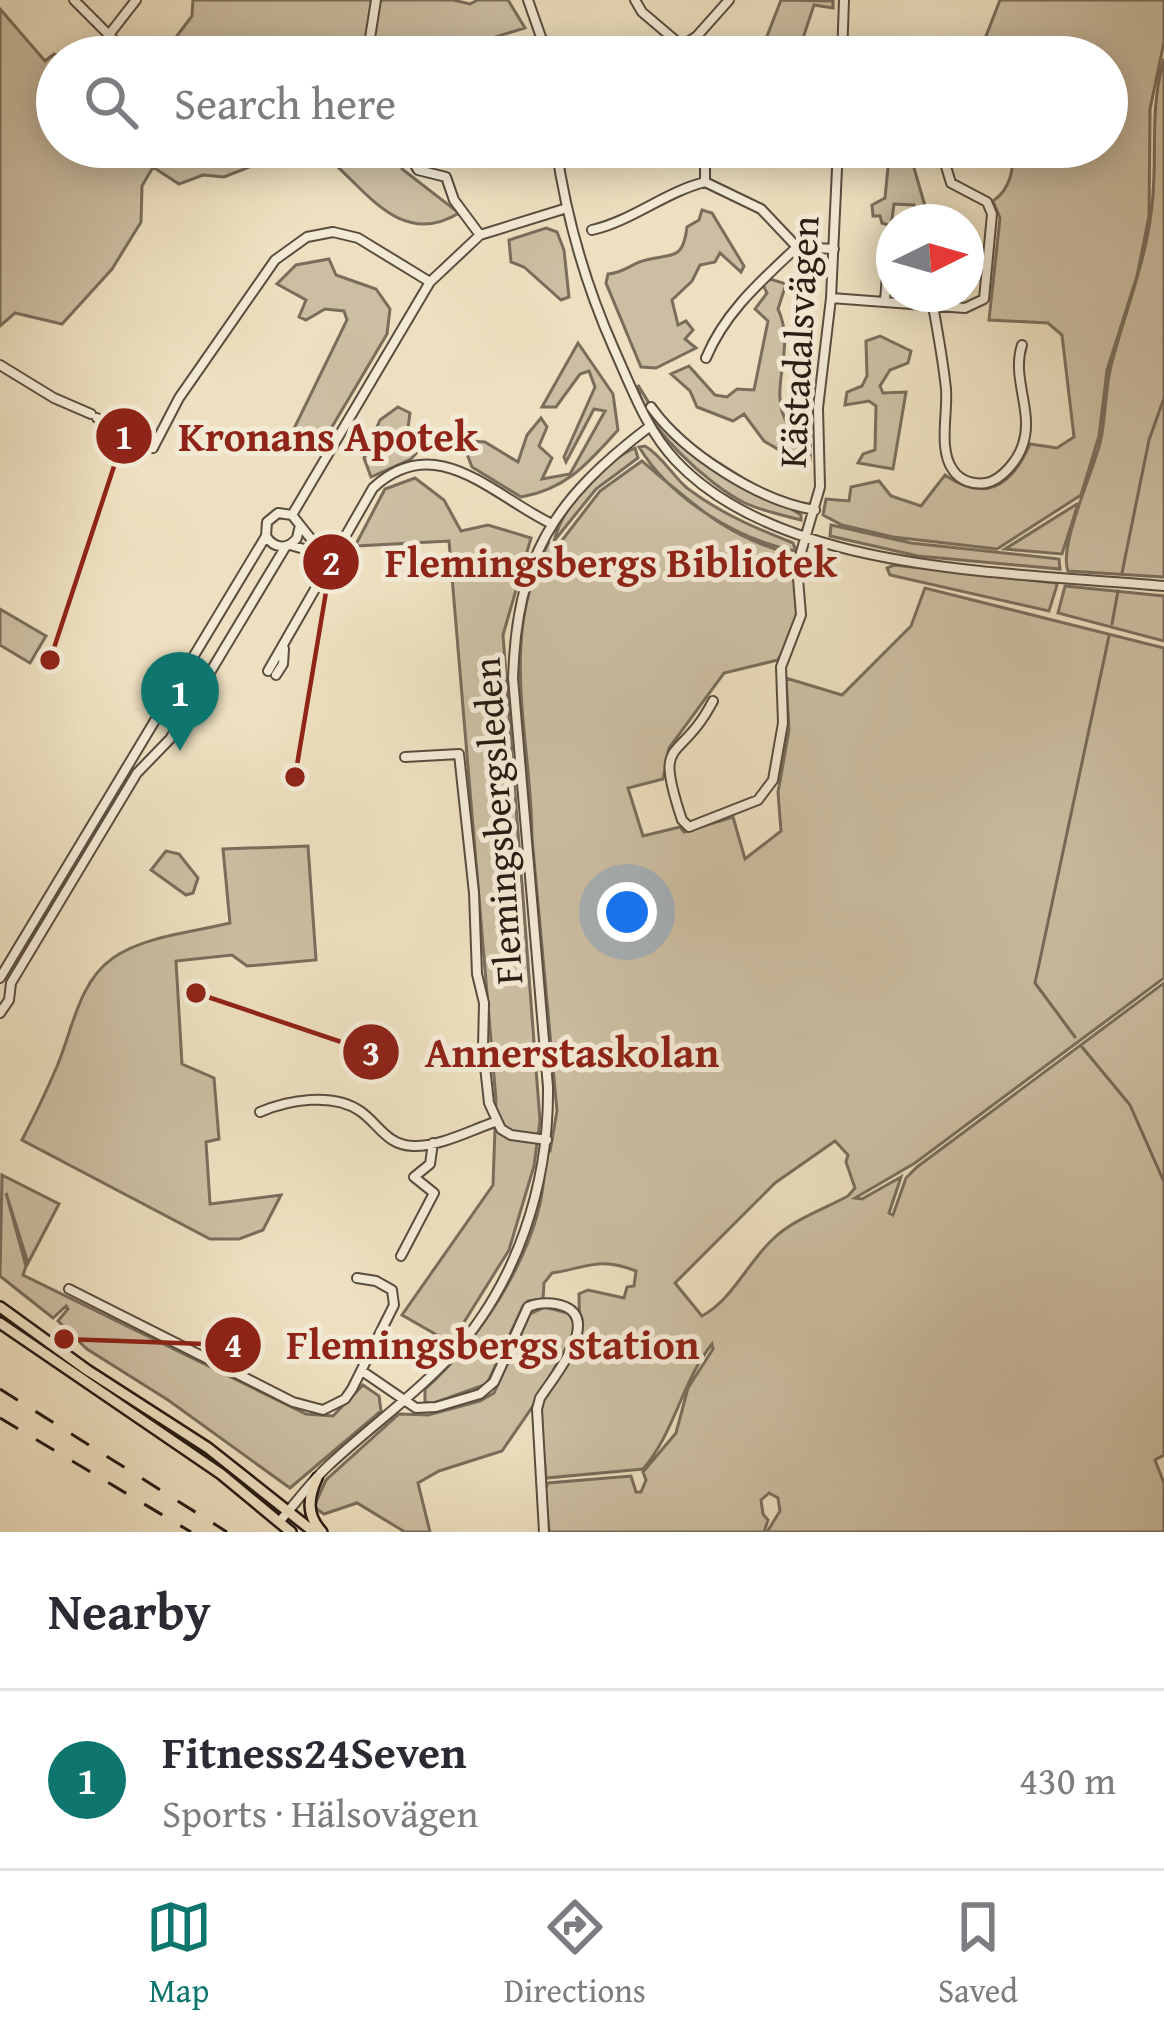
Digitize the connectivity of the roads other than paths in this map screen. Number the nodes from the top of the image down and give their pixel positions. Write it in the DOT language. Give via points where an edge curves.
graph roads {
  1 [pos="74,0"];
  2 [pos="136,0"];
  3 [pos="376,0"];
  4 [pos="528,0"];
  5 [pos="635,0"];
  6 [pos="729,0"];
  7 [pos="844,0"];
  8 [pos="108,36"];
  9 [pos="370,36"];
  10 [pos="541,36"];
  11 [pos="670,36"];
  12 [pos="697,36"];
  13 [pos="843,36"];
  14 [pos="417,168"];
  15 [pos="559,168"];
  16 [pos="705,168"];
  17 [pos="837,168"];
  18 [pos="946,168"];
  19 [pos="705,182"];
  20 [pos="984,204"];
  21 [pos="984,204"];
  22 [pos="566,208"];
  23 [pos="592,230"];
  24 [pos="481,235"];
  25 [pos="796,247"];
  26 [pos="833,249"];
  27 [pos="430,282"];
  28 [pos="984,294"];
  29 [pos="831,298"];
  30 [pos="876,301"];
  31 [pos="934,312"];
  32 [pos="1022,345"];
  33 [pos="706,358"];
  34 [pos="0,365"];
  35 [pos="651,407"];
  36 [pos="649,427"];
  37 [pos="815,510"];
  38 [pos="292,515"];
  39 [pos="552,524"];
  40 [pos="299,528"];
  41 [pos="266,536"];
  42 [pos="806,538"];
  43 [pos="287,546"];
  44 [pos="333,558"];
  45 [pos="1164,586"];
  46 [pos="272,673"];
  47 [pos="713,701"];
  48 [pos="405,758"];
  49 [pos="0,981"];
  50 [pos="9,991"];
  51 [pos="2,1009"];
  52 [pos="260,1112"];
  53 [pos="495,1122"];
  54 [pos="547,1140"];
  55 [pos="434,1143"];
  56 [pos="401,1256"];
  57 [pos="357,1279"];
  58 [pos="69,1289"];
  59 [pos="0,1306"];
  60 [pos="0,1323"];
  61 [pos="362,1371"];
  62 [pos="405,1399"];
  63 [pos="317,1478"];
  64 [pos="288,1512"];
  65 [pos="279,1522"];
  66 [pos="291,1532"];
  67 [pos="318,1532"];
  68 [pos="544,1532"];
  1 -- 8 [label="street"];
  2 -- 8 [label="street"];
  3 -- 9 [label="street"];
  4 -- 10 [label="street"];
  5 -- 11 [label="street"];
  6 -- 12 [label="street"];
  7 -- 13 [label="street"];
  14 -- 24 [label="street" via="446,177"];
  15 -- 22 [label="street"];
  16 -- 19 [label="street"];
  17 -- 26 [label="street, Kästadalsvägen"];
  18 -- 20 [label="street" via="951,183"];
  19 -- 23 [label="street"];
  19 -- 25 [label="street" via="760,209"];
  21 -- 28 [label="street"];
  22 -- 24 [label="street"];
  22 -- 36 [label="street" via="603,324"];
  24 -- 27 [label="street"];
  25 -- 26 [label="street"];
  25 -- 33 [label="street" via="744,298"];
  26 -- 29 [label="street, Kästadalsvägen"];
  27 -- 34 [label="street" via="346,234 320,232 286,250 179,398 153,448"];
  27 -- 38 [label="street"];
  29 -- 30 [label="street"];
  29 -- 37 [label="street, Kästadalsvägen"];
  31 -- 32 [label="street" via="946,455 967,481 997,479 1023,444 1016,365"];
  35 -- 37 [label="street" via="715,465"];
  36 -- 39 [label="street, Flemingsbergsleden" via="583,482"];
  36 -- 42 [label="street" via="678,464 724,500"];
  37 -- 42 [label="street, Kästadalsvägen"];
  38 -- 40 [label="street"];
  38 -- 41 [label="street" via="273,515"];
  39 -- 44 [label="street" via="453,468 418,463 374,488"];
  39 -- 54 [label="street, Flemingsbergsleden" via="515,621 513,678"];
  40 -- 43 [label="street"];
  40 -- 44 [label="street"];
  41 -- 43 [label="street"];
  41 -- 49 [label="street"];
  42 -- 45 [label="street" via="890,559"];
  42 -- 47 [label="street, Kästadalsvägen" via="796,570 802,615 781,667 773,780 753,803 691,826 682,820 667,766"];
  43 -- 44 [label="street"];
  43 -- 50 [label="street" via="170,739 137,773"];
  44 -- 46 [label="street"];
  48 -- 53 [label="street" via="459,754"];
  49 -- 50 [label="street"];
  50 -- 51 [label="street"];
  52 -- 55 [label="street" via="337,1100 395,1142"];
  53 -- 54 [label="street" via="511,1135"];
  53 -- 55 [label="street"];
  54 -- 62 [label="street, Flemingsbergsleden" via="507,1273 451,1356"];
  55 -- 56 [label="street" via="430,1164 414,1177 434,1193"];
  57 -- 61 [label="street" via="376,1281 395,1298"];
  58 -- 61 [label="street" via="310,1410 345,1399"];
  59 -- 64 [label="main road"];
  60 -- 65 [label="main road"];
  61 -- 62 [label="street"];
  62 -- 63 [label="street, Flemingsbergsleden"];
  62 -- 68 [label="street" via="426,1408 479,1394 494,1382 528,1307 574,1314 574,1343 537,1408"];
  63 -- 64 [label="street, Flemingsbergsleden"];
  63 -- 67 [label="main road" via="310,1510"];
  64 -- 65 [label="street, Flemingsbergsleden"];
  64 -- 67 [label="main road"];
  65 -- 66 [label="main road"];
}
